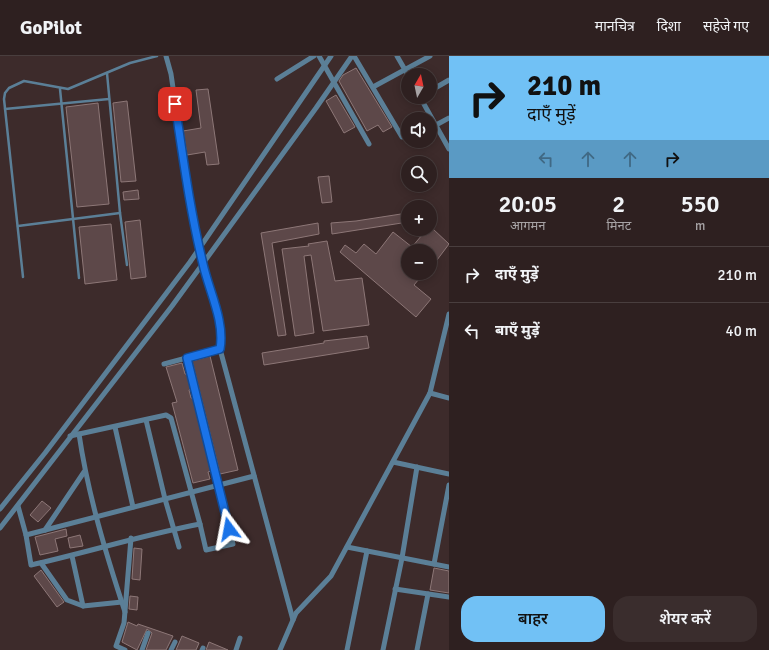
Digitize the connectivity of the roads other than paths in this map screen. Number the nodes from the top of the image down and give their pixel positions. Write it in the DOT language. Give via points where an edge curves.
graph roads {
  1 [pos="157,56"];
  2 [pos="166,56"];
  3 [pos="314,56"];
  4 [pos="319,56"];
  5 [pos="331,56"];
  6 [pos="353,56"];
  7 [pos="397,56"];
  8 [pos="430,56"];
  9 [pos="324,65"];
  10 [pos="404,68"];
  11 [pos="409,68"];
  12 [pos="401,72"];
  13 [pos="107,73"];
  14 [pos="277,79"];
  15 [pos="449,80"];
  16 [pos="334,82"];
  17 [pos="373,87"];
  18 [pos="437,87"];
  19 [pos="60,89"];
  20 [pos="109,99"];
  21 [pos="61,103"];
  22 [pos="5,109"];
  23 [pos="449,118"];
  24 [pos="437,124"];
  25 [pos="437,127"];
  26 [pos="401,135"];
  27 [pos="369,144"];
  28 [pos="449,149"];
  29 [pos="120,213"];
  30 [pos="73,219"];
  31 [pos="18,226"];
  32 [pos="200,248"];
  33 [pos="203,264"];
  34 [pos="127,265"];
  35 [pos="23,277"];
  36 [pos="79,278"];
  37 [pos="449,314"];
  38 [pos="220,349"];
  39 [pos="187,358"];
  40 [pos="164,364"];
  41 [pos="430,394"];
  42 [pos="449,398"];
  43 [pos="146,420"];
  44 [pos="115,427"];
  45 [pos="79,434"];
  46 [pos="70,436"];
  47 [pos="393,462"];
  48 [pos="417,467"];
  49 [pos="84,472"];
  50 [pos="449,474"];
  51 [pos="254,476"];
  52 [pos="449,484"];
  53 [pos="219,485"];
  54 [pos="190,493"];
  55 [pos="165,499"];
  56 [pos="18,506"];
  57 [pos="132,507"];
  58 [pos="0,509"];
  59 [pos="97,516"];
  60 [pos="200,524"];
  61 [pos="0,528"];
  62 [pos="174,529"];
  63 [pos="45,530"];
  64 [pos="26,534"];
  65 [pos="131,538"];
  66 [pos="104,546"];
  67 [pos="179,547"];
  68 [pos="347,547"];
  69 [pos="367,551"];
  70 [pos="72,556"];
  71 [pos="402,558"];
  72 [pos="41,563"];
  73 [pos="434,564"];
  74 [pos="449,567"];
  75 [pos="395,589"];
  76 [pos="428,594"];
  77 [pos="449,597"];
  78 [pos="122,602"];
  79 [pos="83,606"];
  80 [pos="125,612"];
  81 [pos="293,620"];
  82 [pos="148,633"];
  83 [pos="240,638"];
  84 [pos="175,642"];
  85 [pos="125,650"];
  86 [pos="142,650"];
  87 [pos="171,650"];
  88 [pos="236,650"];
  89 [pos="280,650"];
  90 [pos="347,650"];
  91 [pos="383,650"];
  92 [pos="417,650"];
  1 -- 13 [label="lane" via="130,63"];
  2 -- 32 [label="street"];
  3 -- 14 [label="street"];
  4 -- 9 [label="street"];
  5 -- 9 [label="street"];
  6 -- 16 [label="street"];
  6 -- 17 [label="street"];
  7 -- 10 [label="street"];
  8 -- 11 [label="street"];
  9 -- 16 [label="street"];
  9 -- 32 [label="street"];
  12 -- 17 [label="street"];
  13 -- 19 [label="lane" via="76,87"];
  13 -- 20 [label="lane"];
  15 -- 18 [label="street"];
  16 -- 27 [label="street"];
  16 -- 33 [label="street"];
  17 -- 26 [label="street"];
  19 -- 21 [label="lane"];
  19 -- 22 [label="lane" via="24,82 5,92"];
  20 -- 21 [label="lane"];
  20 -- 29 [label="lane"];
  21 -- 22 [label="lane"];
  21 -- 30 [label="lane"];
  22 -- 31 [label="lane"];
  23 -- 24 [label="street"];
  25 -- 28 [label="street"];
  29 -- 30 [label="lane"];
  29 -- 34 [label="lane"];
  30 -- 31 [label="lane"];
  30 -- 36 [label="lane"];
  31 -- 35 [label="lane"];
  32 -- 33 [label="street"];
  32 -- 58 [label="street" via="136,335"];
  33 -- 38 [label="street" via="223,336"];
  33 -- 46 [label="street"];
  37 -- 41 [label="street"];
  38 -- 39 [label="street"];
  38 -- 51 [label="street"];
  39 -- 40 [label="street"];
  39 -- 53 [label="street"];
  41 -- 42 [label="street"];
  41 -- 47 [label="street"];
  43 -- 44 [label="street"];
  43 -- 54 [label="street" via="166,415 171,418"];
  43 -- 55 [label="street"];
  44 -- 45 [label="street"];
  44 -- 57 [label="street"];
  45 -- 46 [label="street"];
  45 -- 49 [label="street"];
  46 -- 56 [label="street"];
  47 -- 48 [label="street"];
  47 -- 68 [label="street"];
  48 -- 50 [label="street"];
  48 -- 71 [label="street"];
  49 -- 59 [label="street"];
  49 -- 63 [label="street"];
  51 -- 53 [label="street"];
  51 -- 81 [label="street"];
  52 -- 73 [label="street"];
  53 -- 54 [label="street"];
  53 -- 60 [label="street" via="233,544 206,550"];
  54 -- 55 [label="street"];
  54 -- 60 [label="street"];
  55 -- 57 [label="street"];
  55 -- 62 [label="street"];
  56 -- 61 [label="street"];
  56 -- 64 [label="street"];
  57 -- 59 [label="street"];
  59 -- 63 [label="street"];
  59 -- 66 [label="street"];
  60 -- 62 [label="street"];
  62 -- 65 [label="street"];
  62 -- 67 [label="street"];
  63 -- 64 [label="street"];
  64 -- 72 [label="street" via="31,565"];
  65 -- 66 [label="street"];
  65 -- 80 [label="street"];
  66 -- 70 [label="street"];
  66 -- 78 [label="street"];
  68 -- 69 [label="street"];
  68 -- 81 [label="street" via="331,576 296,613"];
  69 -- 71 [label="street"];
  69 -- 90 [label="street"];
  70 -- 72 [label="street"];
  70 -- 79 [label="street"];
  71 -- 73 [label="street"];
  71 -- 75 [label="street"];
  72 -- 79 [label="street" via="67,600"];
  73 -- 74 [label="street"];
  75 -- 76 [label="street"];
  75 -- 91 [label="street"];
  76 -- 77 [label="street"];
  76 -- 92 [label="street"];
  78 -- 79 [label="street"];
  78 -- 80 [label="street"];
  80 -- 85 [label="street" via="116,646"];
  81 -- 89 [label="street"];
  82 -- 86 [label="street"];
  83 -- 88 [label="street"];
  84 -- 87 [label="street"];
}
